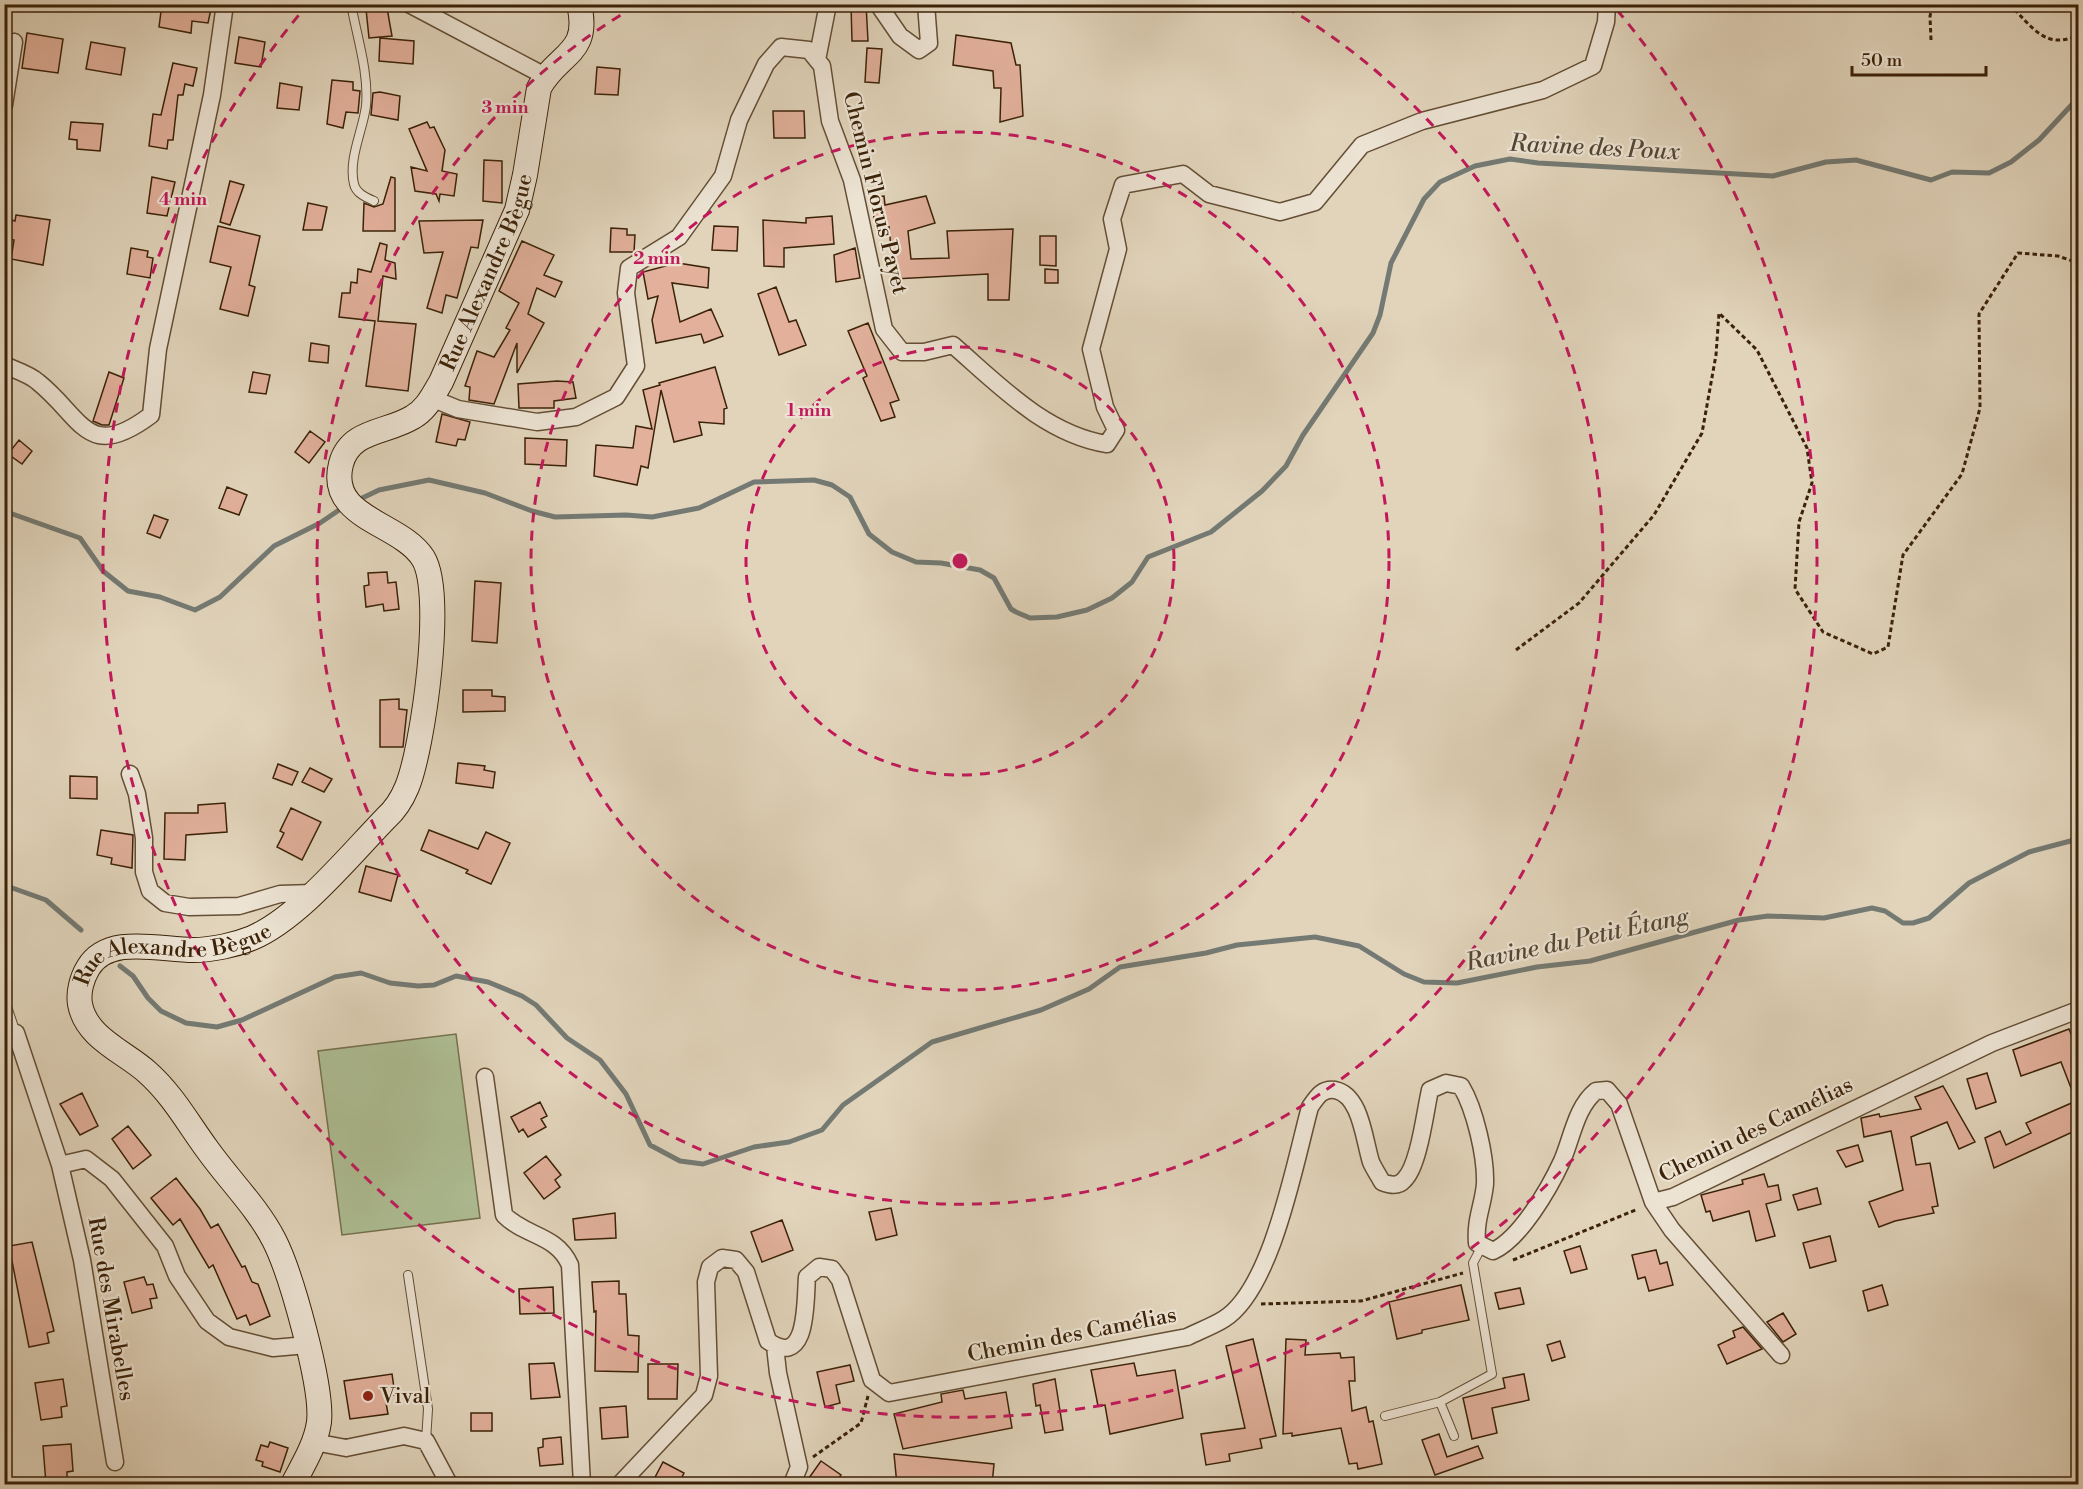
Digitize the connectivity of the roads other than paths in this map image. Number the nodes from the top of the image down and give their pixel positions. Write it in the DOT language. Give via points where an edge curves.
graph roads {
  1 [pos="225,4"];
  2 [pos="351,4"];
  3 [pos="409,4"];
  4 [pos="579,4"];
  5 [pos="828,4"];
  6 [pos="878,4"];
  7 [pos="926,4"];
  8 [pos="1607,4"];
  9 [pos="14,42"];
  10 [pos="817,60"];
  11 [pos="545,76"];
  12 [pos="4,105"];
  13 [pos="374,201"];
  14 [pos="4,365"];
  15 [pos="431,398"];
  16 [pos="130,774"];
  17 [pos="313,893"];
  18 [pos="4,998"];
  19 [pos="2079,1010"];
  20 [pos="15,1033"];
  21 [pos="485,1077"];
  22 [pos="60,1165"];
  23 [pos="1653,1202"];
  24 [pos="1481,1248"];
  25 [pos="408,1275"];
  26 [pos="307,1344"];
  27 [pos="775,1346"];
  28 [pos="1781,1355"];
  29 [pos="1440,1402"];
  30 [pos="1385,1416"];
  31 [pos="1454,1436"];
  32 [pos="426,1441"];
  33 [pos="314,1442"];
  34 [pos="115,1462"];
  35 [pos="293,1485"];
  36 [pos="449,1485"];
  37 [pos="582,1485"];
  38 [pos="620,1485"];
  39 [pos="792,1485"];
  1 -- 14 [label="street" via="212,95 158,349 151,415 132,429 109,438 84,429 37,381"];
  2 -- 13 [label="lane" via="366,105 352,171 354,186"];
  3 -- 11 [label="street"];
  4 -- 11 [label="main road, Rue Alexandre Bègue" via="583,24 579,43"];
  5 -- 10 [label="street"];
  6 -- 7 [label="street" via="900,36 919,50 929,43"];
  8 -- 10 [label="street, Chemin Florus Payet" via="1593,66 1543,90 1422,121 1362,145 1315,202 1280,212 1209,194 1183,174 1123,185 1112,219 1118,249 1091,349 1105,407 1116,430 1107,444 1082,440 1054,427 1013,398 953,345 902,352 884,329 852,180 830,121 822,66"];
  9 -- 12 [label="street"];
  10 -- 15 [label="street" via="809,50 782,47 766,64 739,120 723,176 679,237 629,268 626,293 636,366 616,397 576,417 537,422 458,409"];
  11 -- 15 [label="main road, Rue Alexandre Bègue" via="536,102 517,210"];
  15 -- 17 [label="main road, Rue Alexandre Bègue" via="415,416 366,435 347,447 339,481 351,506 396,533 423,557 431,577 433,600 423,725 406,791 393,812"];
  16 -- 17 [label="street" via="144,838 144,872 150,891 165,903 189,907 239,906 280,894"];
  17 -- 26 [label="main road, Rue Alexandre Bègue" via="274,926 226,946 107,950 93,960 80,991 80,1006 87,1021 104,1041 148,1072 172,1099 275,1241"];
  18 -- 20 [label="lane"];
  19 -- 23 [label="street, Chemin des Camélias" via="1992,1043 1673,1197"];
  20 -- 22 [label="street, Rue des Mirabelles"];
  21 -- 37 [label="street" via="504,1215 516,1227 556,1244 570,1265"];
  22 -- 26 [label="street, Rue des Mirabelles" via="86,1159 112,1179 165,1246 177,1276 207,1321 229,1337 273,1348"];
  22 -- 34 [label="street, Rue des Mirabelles" via="82,1260"];
  23 -- 24 [label="street, Chemin des Camélias" via="1619,1104 1607,1090 1596,1091 1582,1107 1562,1162 1538,1203 1507,1245 1493,1251"];
  23 -- 28 [label="street" via="1672,1230"];
  24 -- 27 [label="street, Chemin des Camélias" via="1475,1225 1485,1184 1469,1099 1461,1086 1446,1083 1430,1090 1411,1170 1403,1182 1393,1186 1382,1182 1372,1165 1354,1105 1343,1092 1328,1089 1318,1094 1310,1107 1268,1259 1252,1291 1225,1318 1187,1337 889,1393 872,1380 840,1280 832,1269 819,1267 807,1276 802,1336 793,1346"];
  24 -- 29 [label="lane" via="1474,1267 1492,1374"];
  25 -- 32 [label="lane" via="428,1409"];
  26 -- 33 [label="main road, Rue Alexandre Bègue" via="319,1407"];
  27 -- 38 [label="street" via="768,1341 746,1272 736,1260 722,1258 710,1267 706,1282 708,1376 704,1395"];
  27 -- 39 [label="street" via="799,1467"];
  29 -- 30 [label="lane"];
  29 -- 31 [label="lane"];
  32 -- 33 [label="street" via="404,1436 346,1448"];
  32 -- 36 [label="street"];
  33 -- 35 [label="main road, Rue Alexandre Bègue"];
}
